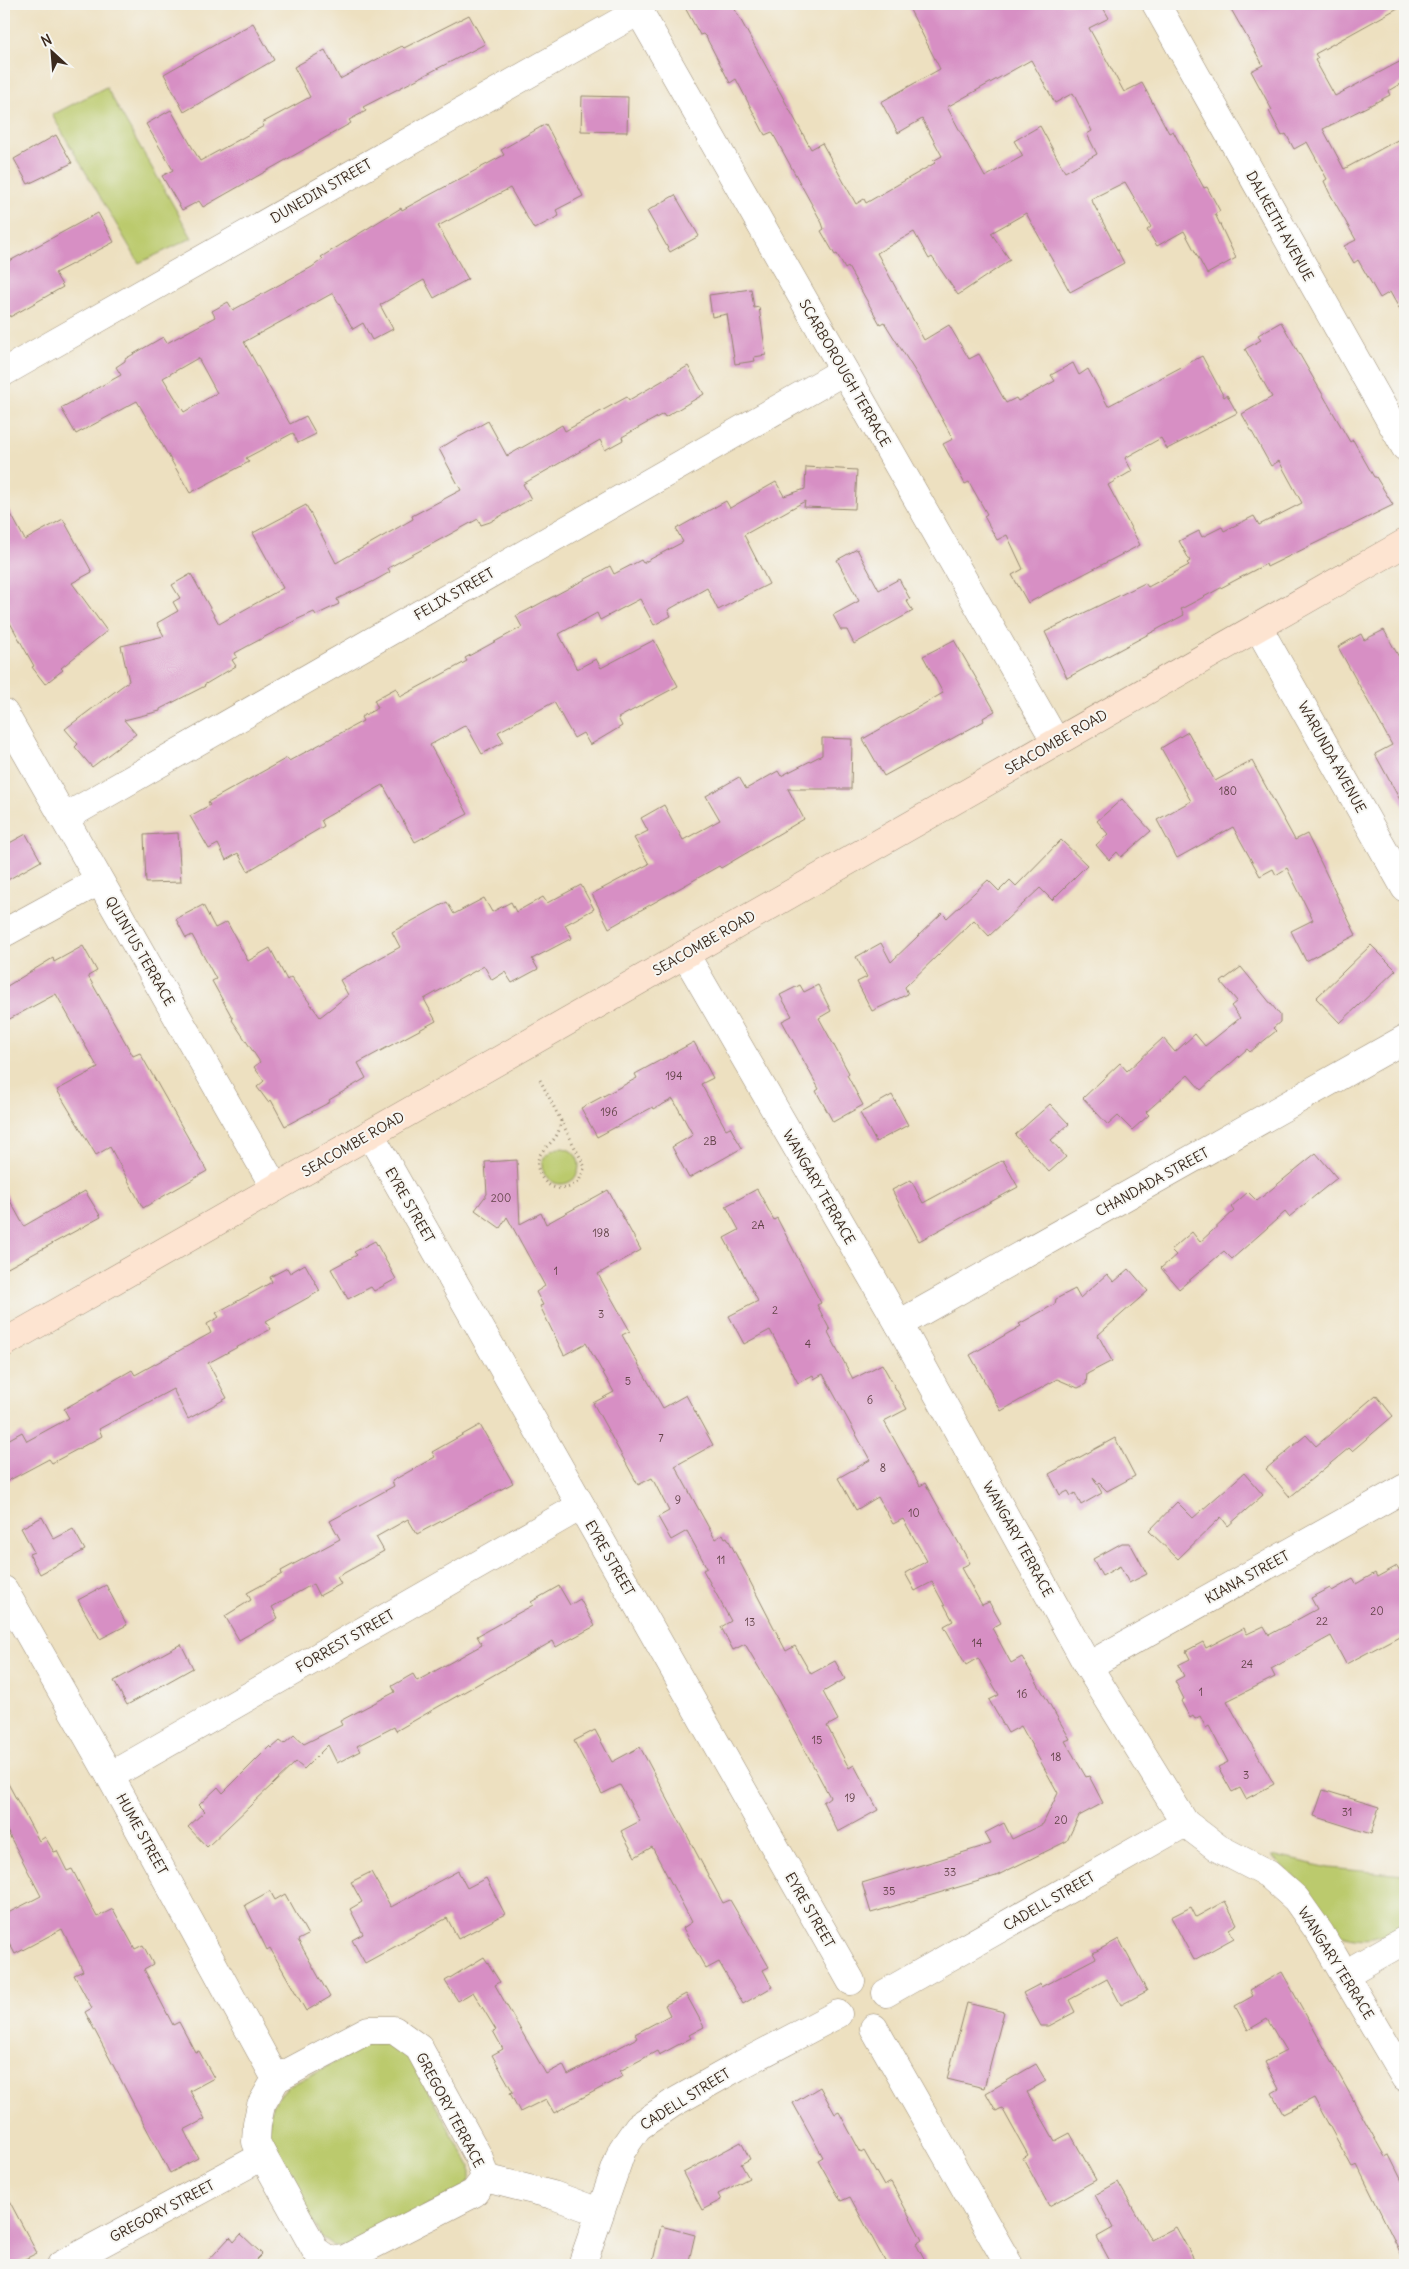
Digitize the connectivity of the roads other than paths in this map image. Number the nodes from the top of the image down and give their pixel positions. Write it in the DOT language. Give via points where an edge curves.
graph roads {
  1 [pos="1156,4"];
  2 [pos="637,7"];
  3 [pos="844,371"];
  4 [pos="4,372"];
  5 [pos="1405,447"];
  6 [pos="1405,543"];
  7 [pos="1258,627"];
  8 [pos="4,713"];
  9 [pos="1056,742"];
  10 [pos="64,818"];
  11 [pos="99,880"];
  12 [pos="1405,888"];
  13 [pos="4,933"];
  14 [pos="684,954"];
  15 [pos="1405,1039"];
  16 [pos="370,1134"];
  17 [pos="276,1188"];
  18 [pos="899,1324"];
  19 [pos="4,1343"];
  20 [pos="1405,1488"];
  21 [pos="581,1506"];
  22 [pos="4,1590"];
  23 [pos="1088,1666"];
  24 [pos="110,1776"];
  25 [pos="1185,1823"];
  26 [pos="1405,1940"];
  27 [pos="1345,1974"];
  28 [pos="851,1981"];
  29 [pos="886,1993"];
  30 [pos="838,2014"];
  31 [pos="874,2028"];
  32 [pos="1405,2078"];
  33 [pos="276,2079"];
  34 [pos="264,2156"];
  35 [pos="485,2178"];
  36 [pos="599,2212"];
  37 [pos="61,2265"];
  38 [pos="582,2265"];
  39 [pos="1009,2265"];
  1 -- 5 [label="street, DALKEITH AVENUE"];
  2 -- 3 [label="street, SCARBOROUGH TERRACE"];
  2 -- 4 [label="street, DUNEDIN STREET"];
  3 -- 9 [label="street, SCARBOROUGH TERRACE"];
  3 -- 10 [label="street, FELIX STREET"];
  6 -- 7 [label="main road, SEACOMBE ROAD"];
  7 -- 9 [label="main road, SEACOMBE ROAD"];
  7 -- 12 [label="street, WARUNDA AVENUE"];
  8 -- 10 [label="street, QUINTUS TERRACE"];
  9 -- 14 [label="main road, SEACOMBE ROAD"];
  10 -- 11 [label="street, QUINTUS TERRACE"];
  11 -- 13 [label="street"];
  11 -- 17 [label="street, QUINTUS TERRACE"];
  14 -- 16 [label="main road, SEACOMBE ROAD"];
  14 -- 18 [label="street, WANGARY TERRACE"];
  15 -- 18 [label="street, CHANDADA STREET"];
  16 -- 17 [label="main road, SEACOMBE ROAD"];
  16 -- 21 [label="street, EYRE STREET"];
  17 -- 19 [label="main road, SEACOMBE ROAD"];
  18 -- 23 [label="street, WANGARY TERRACE"];
  20 -- 23 [label="street, KIANA STREET"];
  21 -- 24 [label="street, FORREST STREET"];
  21 -- 28 [label="street, EYRE STREET"];
  22 -- 24 [label="street, HUME STREET"];
  23 -- 25 [label="street, WANGARY TERRACE"];
  24 -- 33 [label="street, HUME STREET"];
  25 -- 27 [label="street, WANGARY TERRACE" via="1218,1848 1268,1874 1296,1899"];
  25 -- 29 [label="street, CADELL STREET"];
  26 -- 27 [label="street"];
  27 -- 32 [label="street, WANGARY TERRACE"];
  28 -- 29 [label="street" via="871,1980"];
  28 -- 30 [label="street" via="838,1995"];
  29 -- 31 [label="street" via="888,2014"];
  30 -- 31 [label="street" via="842,2022 857,2030"];
  30 -- 36 [label="street, CADELL STREET" via="673,2103 638,2127 622,2150"];
  31 -- 39 [label="street"];
  33 -- 34 [label="street, GREGORY TERRACE" via="261,2106 257,2124 256,2142"];
  33 -- 35 [label="street, GREGORY TERRACE" via="368,2030 394,2030 419,2048 479,2158"];
  34 -- 35 [label="street, GREGORY TERRACE" via="316,2251 330,2261 345,2259 474,2193"];
  34 -- 37 [label="street, GREGORY STREET"];
  35 -- 36 [label="street, GREGORY TERRACE" via="553,2195"];
  36 -- 38 [label="street, CADELL STREET"];
}
